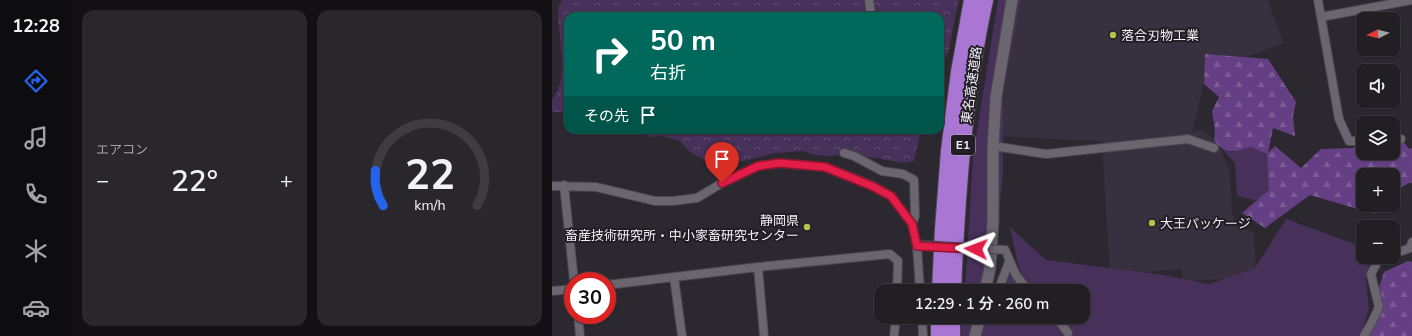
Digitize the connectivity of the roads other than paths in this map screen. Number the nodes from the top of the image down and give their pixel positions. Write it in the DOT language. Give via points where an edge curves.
graph roads {
  1 [pos="869,0"];
  2 [pos="972,0"];
  3 [pos="985,0"];
  4 [pos="1012,0"];
  5 [pos="1318,0"];
  6 [pos="1412,0"];
  7 [pos="870,12"];
  8 [pos="1321,17"];
  9 [pos="1356,141"];
  10 [pos="993,146"];
  11 [pos="1214,148"];
  12 [pos="844,153"];
  13 [pos="564,185"];
  14 [pos="552,186"];
  15 [pos="912,224"];
  16 [pos="1412,242"];
  17 [pos="919,246"];
  18 [pos="1400,251"];
  19 [pos="1009,262"];
  20 [pos="1377,264"];
  21 [pos="758,267"];
  22 [pos="573,272"];
  23 [pos="674,277"];
  24 [pos="616,284"];
  25 [pos="897,284"];
  26 [pos="920,284"];
  27 [pos="940,284"];
  28 [pos="953,284"];
  29 [pos="987,284"];
  30 [pos="1001,284"];
  31 [pos="1023,284"];
  32 [pos="564,290"];
  33 [pos="552,291"];
  34 [pos="579,324"];
  35 [pos="895,324"];
  36 [pos="922,324"];
  37 [pos="939,324"];
  38 [pos="952,324"];
  39 [pos="978,324"];
  40 [pos="1061,324"];
  41 [pos="1068,333"];
  42 [pos="580,336"];
  43 [pos="682,336"];
  44 [pos="764,336"];
  45 [pos="894,336"];
  46 [pos="923,336"];
  47 [pos="939,336"];
  48 [pos="952,336"];
  49 [pos="975,336"];
  50 [pos="1364,336"];
  1 -- 7 [label="street"];
  2 -- 27 [label="highway, 東名高速道路 / E1" via="948,151"];
  3 -- 28 [label="highway, 東名高速道路 / E1" via="962,152"];
  4 -- 10 [label="street" via="996,97"];
  5 -- 8 [label="street"];
  6 -- 8 [label="street"];
  8 -- 9 [label="street" via="1339,119 1349,141"];
  10 -- 11 [label="street" via="1046,154 1188,139"];
  10 -- 29 [label="street" via="993,221"];
  12 -- 15 [label="street" via="882,171 903,174 914,180 915,216"];
  13 -- 14 [label="street"];
  13 -- 15 [label="street" via="596,187 655,201 673,201 697,198 758,166 779,163 825,167 891,196"];
  13 -- 22 [label="street"];
  15 -- 17 [label="street"];
  16 -- 18 [label="street" via="1410,248"];
  17 -- 19 [label="street, bridge" via="1004,250"];
  17 -- 26 [label="street"];
  19 -- 30 [label="street"];
  19 -- 31 [label="street"];
  20 -- 50 [label="street" via="1372,274 1379,306"];
  21 -- 23 [label="street"];
  21 -- 25 [label="street" via="890,254 898,261"];
  21 -- 44 [label="street"];
  23 -- 24 [label="street"];
  23 -- 43 [label="street"];
  32 -- 33 [label="street"];
  34 -- 42 [label="street"];
  35 -- 45 [label="street"];
  36 -- 46 [label="street"];
  37 -- 47 [label="highway"];
  38 -- 48 [label="highway"];
  39 -- 49 [label="street"];
  40 -- 41 [label="street"];
}
